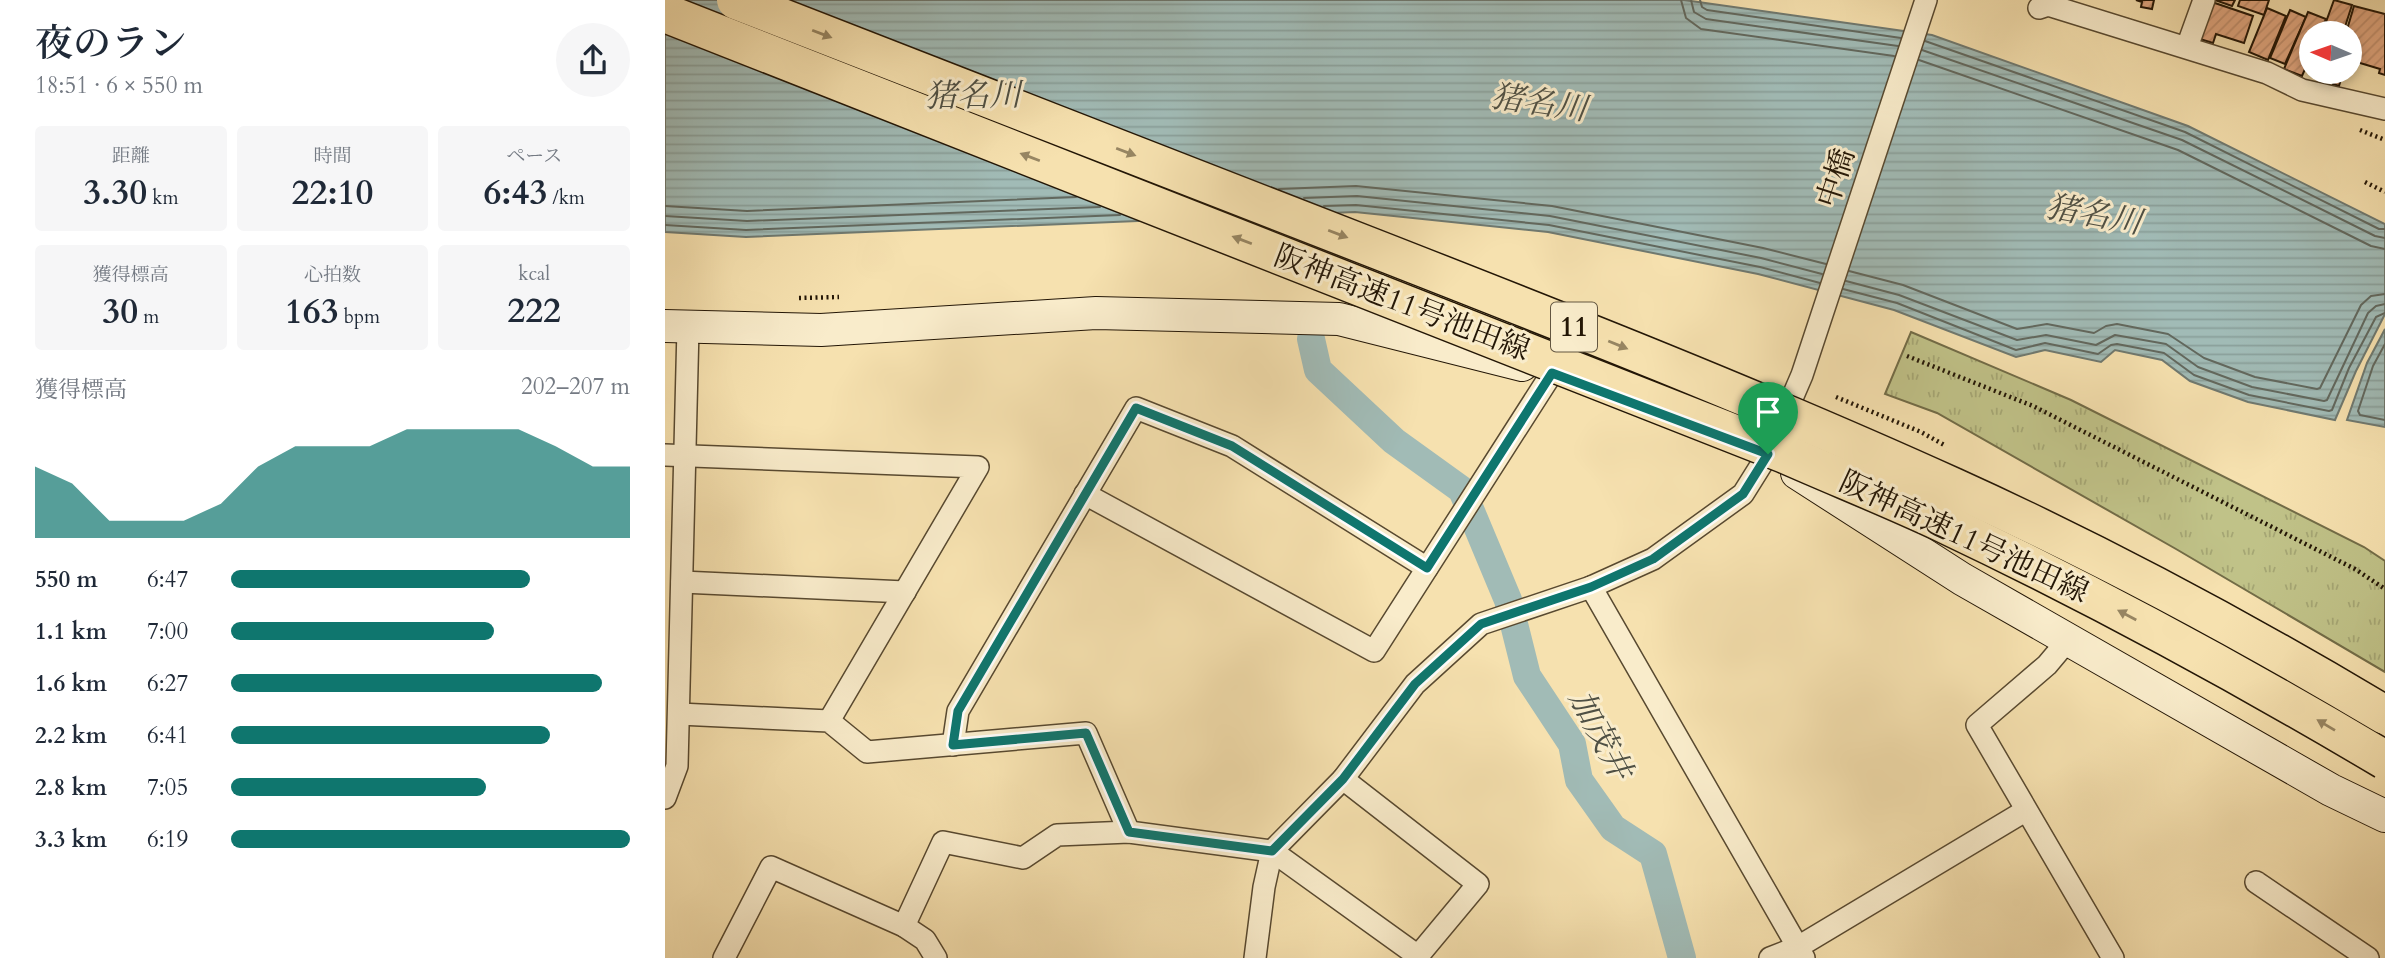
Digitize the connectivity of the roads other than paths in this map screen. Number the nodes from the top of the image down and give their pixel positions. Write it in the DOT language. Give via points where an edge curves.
graph roads {
  1 [pos="736,0"];
  2 [pos="1926,0"];
  3 [pos="2204,0"];
  4 [pos="2039,8"];
  5 [pos="665,13"];
  6 [pos="2187,47"];
  7 [pos="2385,109"];
  8 [pos="676,327"];
  9 [pos="1552,373"];
  10 [pos="1768,454"];
  11 [pos="675,455"];
  12 [pos="1085,494"];
  13 [pos="1427,568"];
  14 [pos="682,582"];
  15 [pos="1591,587"];
  16 [pos="905,592"];
  17 [pos="2068,640"];
  18 [pos="672,677"];
  19 [pos="679,714"];
  20 [pos="2385,715"];
  21 [pos="829,722"];
  22 [pos="953,745"];
  23 [pos="2385,760"];
  24 [pos="1343,779"];
  25 [pos="665,797"];
  26 [pos="2025,811"];
  27 [pos="2385,817"];
  28 [pos="1129,832"];
  29 [pos="1272,851"];
  30 [pos="2256,882"];
  31 [pos="904,926"];
  32 [pos="1801,953"];
  33 [pos="724,958"];
  34 [pos="936,958"];
  35 [pos="1255,958"];
  36 [pos="1770,958"];
  37 [pos="2113,958"];
  38 [pos="2368,958"];
  1 -- 20 [label="highway, 阪神高速11号池田線 / 11, one-way, bridge" via="1518,304 1812,425 1958,489 2128,573"];
  2 -- 10 [label="street, 中橋" via="1802,375"];
  3 -- 6 [label="street"];
  4 -- 6 [label="street" via="2048,5"];
  23 -- 5 [label="highway, 阪神高速11号池田線 / 11, one-way, bridge" via="2110,606 1939,521 1773,449"];
  6 -- 7 [label="street" via="2267,73 2302,90"];
  8 -- 9 [label="street" via="821,330 1096,313 1339,318"];
  8 -- 11 [label="street"];
  9 -- 10 [label="street"];
  9 -- 13 [label="street"];
  10 -- 15 [label="street, 中橋" via="1743,494 1653,559"];
  10 -- 17 [label="street"];
  11 -- 14 [label="street"];
  11 -- 16 [label="street" via="978,467"];
  12 -- 13 [label="street" via="1374,651"];
  12 -- 13 [label="street" via="1136,408 1232,446"];
  12 -- 22 [label="street" via="958,711"];
  14 -- 16 [label="street"];
  14 -- 18 [label="street"];
  15 -- 24 [label="street, 中橋" via="1481,624 1415,684"];
  15 -- 32 [label="street"];
  16 -- 21 [label="street"];
  17 -- 26 [label="street" via="2047,665 1977,725"];
  17 -- 27 [label="street"];
  18 -- 19 [label="street"];
  19 -- 21 [label="street"];
  19 -- 25 [label="street" via="677,766"];
  21 -- 22 [label="street" via="867,752"];
  22 -- 28 [label="street" via="1086,733"];
  24 -- 29 [label="street, 中橋"];
  24 -- 29 [label="street" via="1478,884 1418,957"];
  26 -- 32 [label="street"];
  26 -- 37 [label="street"];
  28 -- 29 [label="street"];
  28 -- 31 [label="street" via="1057,835 1023,858 943,842"];
  29 -- 35 [label="street"];
  30 -- 38 [label="street"];
  31 -- 33 [label="street" via="771,867"];
  31 -- 34 [label="street" via="925,940"];
  32 -- 36 [label="street"];
}
